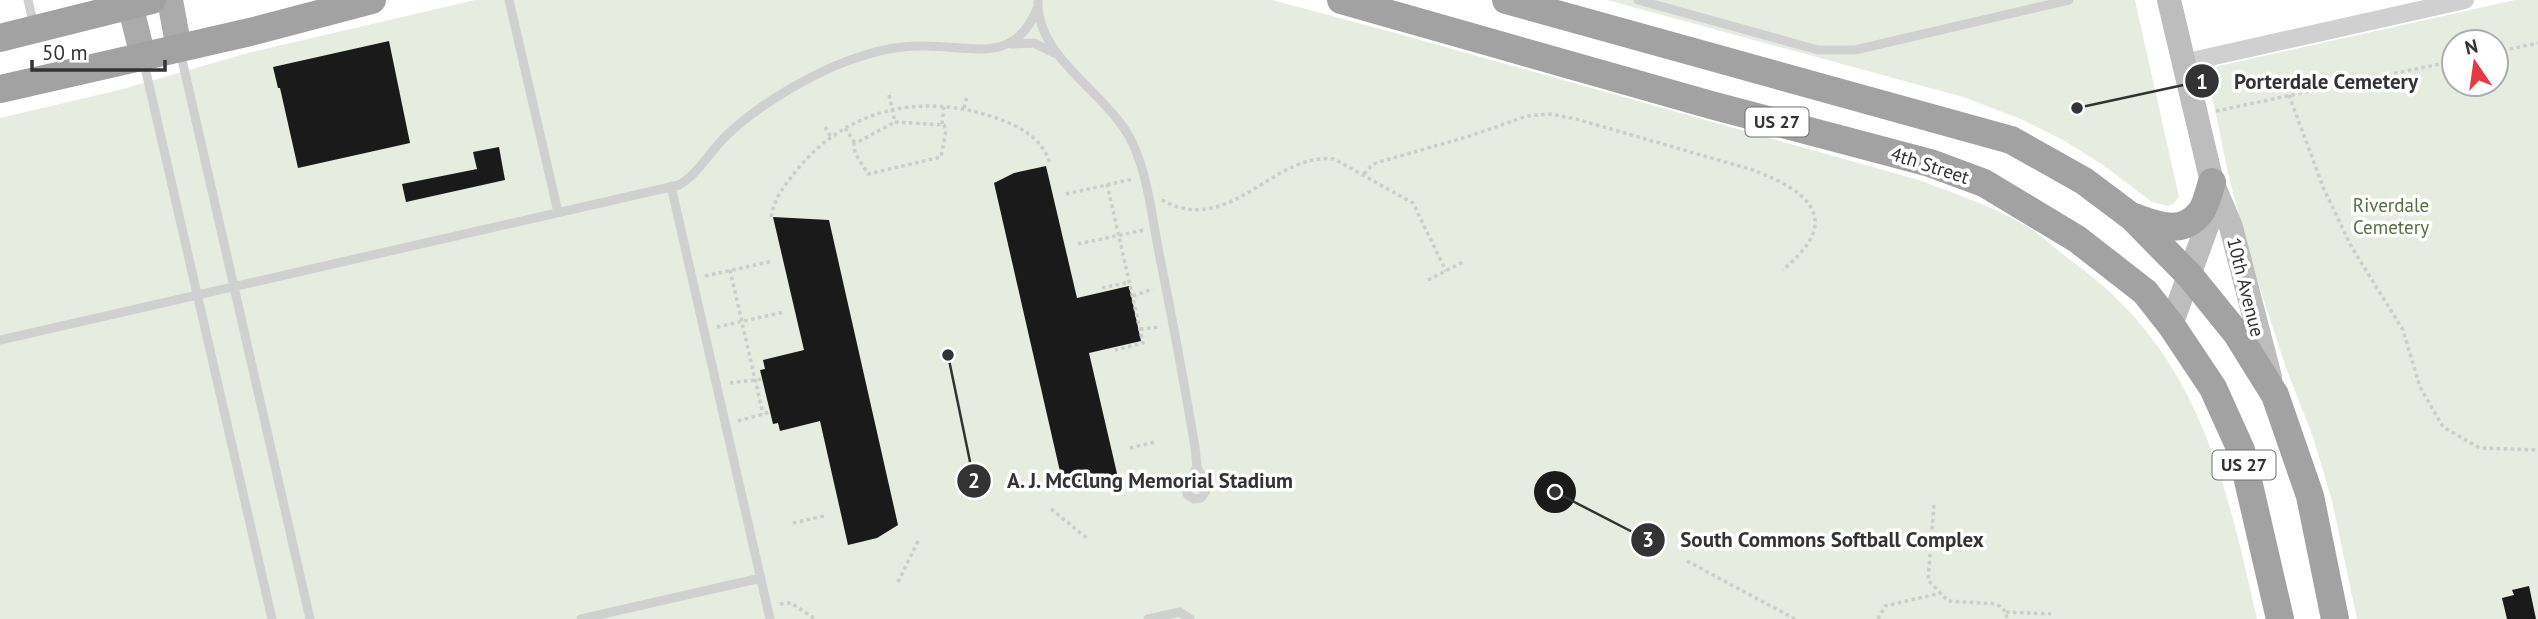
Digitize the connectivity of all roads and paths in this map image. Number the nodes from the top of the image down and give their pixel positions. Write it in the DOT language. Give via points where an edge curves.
graph roads {
  1 [pos="28,0"];
  2 [pos="170,0"];
  3 [pos="372,0"];
  4 [pos="509,0"];
  5 [pos="1341,0"];
  6 [pos="1506,0"];
  7 [pos="1637,0"];
  8 [pos="2069,0"];
  9 [pos="2169,0"];
  10 [pos="2465,0"];
  11 [pos="137,2"];
  12 [pos="1038,2"];
  13 [pos="35,30"];
  14 [pos="0,38"];
  15 [pos="2538,43"];
  16 [pos="1007,45"];
  17 [pos="179,49"];
  18 [pos="2510,49"];
  19 [pos="143,57"];
  20 [pos="1060,57"];
  21 [pos="2183,63"];
  22 [pos="2440,64"];
  23 [pos="0,89"];
  24 [pos="889,95"];
  25 [pos="2289,95"];
  26 [pos="967,96"];
  27 [pos="944,105"];
  28 [pos="964,108"];
  29 [pos="893,111"];
  30 [pos="2195,115"];
  31 [pos="895,122"];
  32 [pos="942,124"];
  33 [pos="825,127"];
  34 [pos="845,128"];
  35 [pos="831,137"];
  36 [pos="855,143"];
  37 [pos="1050,165"];
  38 [pos="1364,174"];
  39 [pos="1142,177"];
  40 [pos="2212,182"];
  41 [pos="1107,184"];
  42 [pos="671,186"];
  43 [pos="1066,194"];
  44 [pos="1148,198"];
  45 [pos="558,212"];
  46 [pos="771,217"];
  47 [pos="2132,217"];
  48 [pos="1154,227"];
  49 [pos="1119,235"];
  50 [pos="1078,244"];
  51 [pos="773,261"];
  52 [pos="1465,261"];
  53 [pos="730,270"];
  54 [pos="1783,270"];
  55 [pos="1446,271"];
  56 [pos="705,276"];
  57 [pos="2190,276"];
  58 [pos="1428,280"];
  59 [pos="1129,282"];
  60 [pos="1165,285"];
  61 [pos="234,287"];
  62 [pos="1102,288"];
  63 [pos="197,295"];
  64 [pos="1133,296"];
  65 [pos="784,312"];
  66 [pos="742,321"];
  67 [pos="1173,325"];
  68 [pos="2171,325"];
  69 [pos="717,327"];
  70 [pos="1140,329"];
  71 [pos="0,340"];
  72 [pos="1115,350"];
  73 [pos="755,379"];
  74 [pos="762,379"];
  75 [pos="730,383"];
  76 [pos="2274,395"];
  77 [pos="770,412"];
  78 [pos="763,414"];
  79 [pos="738,421"];
  80 [pos="1154,442"];
  81 [pos="1130,448"];
  82 [pos="2538,450"];
  83 [pos="1198,467"];
  84 [pos="1934,505"];
  85 [pos="1051,509"];
  86 [pos="824,516"];
  87 [pos="793,523"];
  88 [pos="919,539"];
  89 [pos="1088,539"];
  90 [pos="1687,561"];
  91 [pos="761,578"];
  92 [pos="898,582"];
  93 [pos="2274,589"];
  94 [pos="1941,593"];
  95 [pos="780,604"];
  96 [pos="2006,612"];
  97 [pos="2051,614"];
  98 [pos="272,619"];
  99 [pos="310,619"];
  100 [pos="581,619"];
  101 [pos="770,619"];
  102 [pos="814,619"];
  103 [pos="1148,619"];
  104 [pos="1190,619"];
  105 [pos="1795,619"];
  106 [pos="1878,619"];
  107 [pos="2007,619"];
  108 [pos="2280,619"];
  109 [pos="2293,619"];
  110 [pos="2335,619"];
  1 -- 13 [label="lane"];
  2 -- 17 [label="main road"];
  3 -- 17 [label="highway"];
  4 -- 45 [label="lane"];
  5 -- 68 [label="highway, 4th Street / US 27" via="1930,163 1984,183 2077,239 2145,292"];
  6 -- 47 [label="highway, US 27" via="2011,140 2084,181"];
  7 -- 8 [label="lane" via="1818,50 1855,50"];
  9 -- 21 [label="main road, 10th Avenue"];
  10 -- 21 [label="street"];
  11 -- 13 [label="highway"];
  11 -- 19 [label="main road"];
  12 -- 16 [label="lane" via="1028,28"];
  12 -- 20 [label="lane" via="1044,32"];
  13 -- 14 [label="highway"];
  15 -- 18 [label="path"];
  16 -- 20 [label="lane" via="1034,43"];
  16 -- 42 [label="lane" via="986,50 897,48 840,64 757,111 726,135 688,178"];
  17 -- 19 [label="highway"];
  17 -- 61 [label="lane"];
  19 -- 23 [label="highway"];
  19 -- 63 [label="lane"];
  20 -- 39 [label="lane" via="1113,112 1133,144"];
  21 -- 30 [label="main road, 10th Avenue"];
  22 -- 25 [label="path"];
  24 -- 29 [label="path"];
  25 -- 30 [label="path"];
  25 -- 82 [label="path" via="2323,187 2351,246 2403,330 2420,387 2443,427 2480,448"];
  26 -- 28 [label="path"];
  27 -- 28 [label="path"];
  27 -- 29 [label="path"];
  27 -- 32 [label="path"];
  28 -- 37 [label="path" via="1029,134 1043,148"];
  29 -- 31 [label="path"];
  29 -- 34 [label="path"];
  30 -- 40 [label="main road, 10th Avenue"];
  31 -- 32 [label="path"];
  31 -- 36 [label="path"];
  32 -- 36 [label="path" via="946,131 942,157 868,174 855,153"];
  33 -- 35 [label="path"];
  34 -- 35 [label="path"];
  34 -- 36 [label="path"];
  35 -- 46 [label="path" via="791,177"];
  38 -- 44 [label="path" via="1323,158 1296,164 1238,198 1206,208 1182,208"];
  38 -- 54 [label="path" via="1378,162 1527,116 1563,116 1734,163 1795,191 1814,211 1815,225 1808,243"];
  38 -- 55 [label="path" via="1412,202"];
  39 -- 41 [label="path"];
  39 -- 44 [label="lane"];
  40 -- 47 [label="highway" via="2201,213 2183,225 2170,229"];
  40 -- 57 [label="main road, 10th Avenue" via="2212,212"];
  40 -- 76 [label="main road, 10th Avenue" via="2231,227"];
  41 -- 43 [label="path"];
  41 -- 49 [label="path"];
  42 -- 45 [label="lane"];
  42 -- 91 [label="lane"];
  44 -- 48 [label="lane"];
  45 -- 61 [label="lane"];
  47 -- 57 [label="highway, US 27"];
  48 -- 49 [label="path"];
  48 -- 60 [label="lane"];
  49 -- 50 [label="path"];
  49 -- 59 [label="path"];
  51 -- 53 [label="path"];
  52 -- 55 [label="path"];
  53 -- 56 [label="path"];
  53 -- 66 [label="path"];
  55 -- 58 [label="path"];
  57 -- 68 [label="main road, 10th Avenue"];
  57 -- 76 [label="highway, US 27" via="2237,334"];
  59 -- 62 [label="path"];
  59 -- 64 [label="path"];
  60 -- 64 [label="path"];
  60 -- 67 [label="lane"];
  61 -- 63 [label="lane"];
  61 -- 99 [label="lane"];
  63 -- 71 [label="lane"];
  63 -- 98 [label="lane"];
  64 -- 70 [label="path"];
  65 -- 66 [label="path"];
  66 -- 69 [label="path"];
  66 -- 73 [label="path"];
  67 -- 70 [label="path"];
  67 -- 83 [label="lane"];
  68 -- 93 [label="highway, 4th Street / US 27" via="2213,387 2241,450"];
  70 -- 72 [label="path" via="1143,343"];
  73 -- 74 [label="path"];
  73 -- 75 [label="path"];
  73 -- 78 [label="path"];
  76 -- 110 [label="highway, US 27" via="2310,496"];
  77 -- 78 [label="path"];
  78 -- 79 [label="path"];
  80 -- 81 [label="path"];
  84 -- 94 [label="path" via="1928,580"];
  85 -- 89 [label="path"];
  86 -- 87 [label="path"];
  88 -- 92 [label="path"];
  90 -- 105 [label="path"];
  91 -- 100 [label="lane"];
  91 -- 101 [label="lane"];
  93 -- 108 [label="highway, 4th Street / US 27"];
  93 -- 109 [label="highway"];
  94 -- 96 [label="path" via="1948,601 1997,604"];
  94 -- 106 [label="path" via="1885,606"];
  95 -- 102 [label="path" via="791,603"];
  96 -- 97 [label="path"];
  96 -- 107 [label="path"];
  103 -- 104 [label="lane" via="1180,612"];
}
